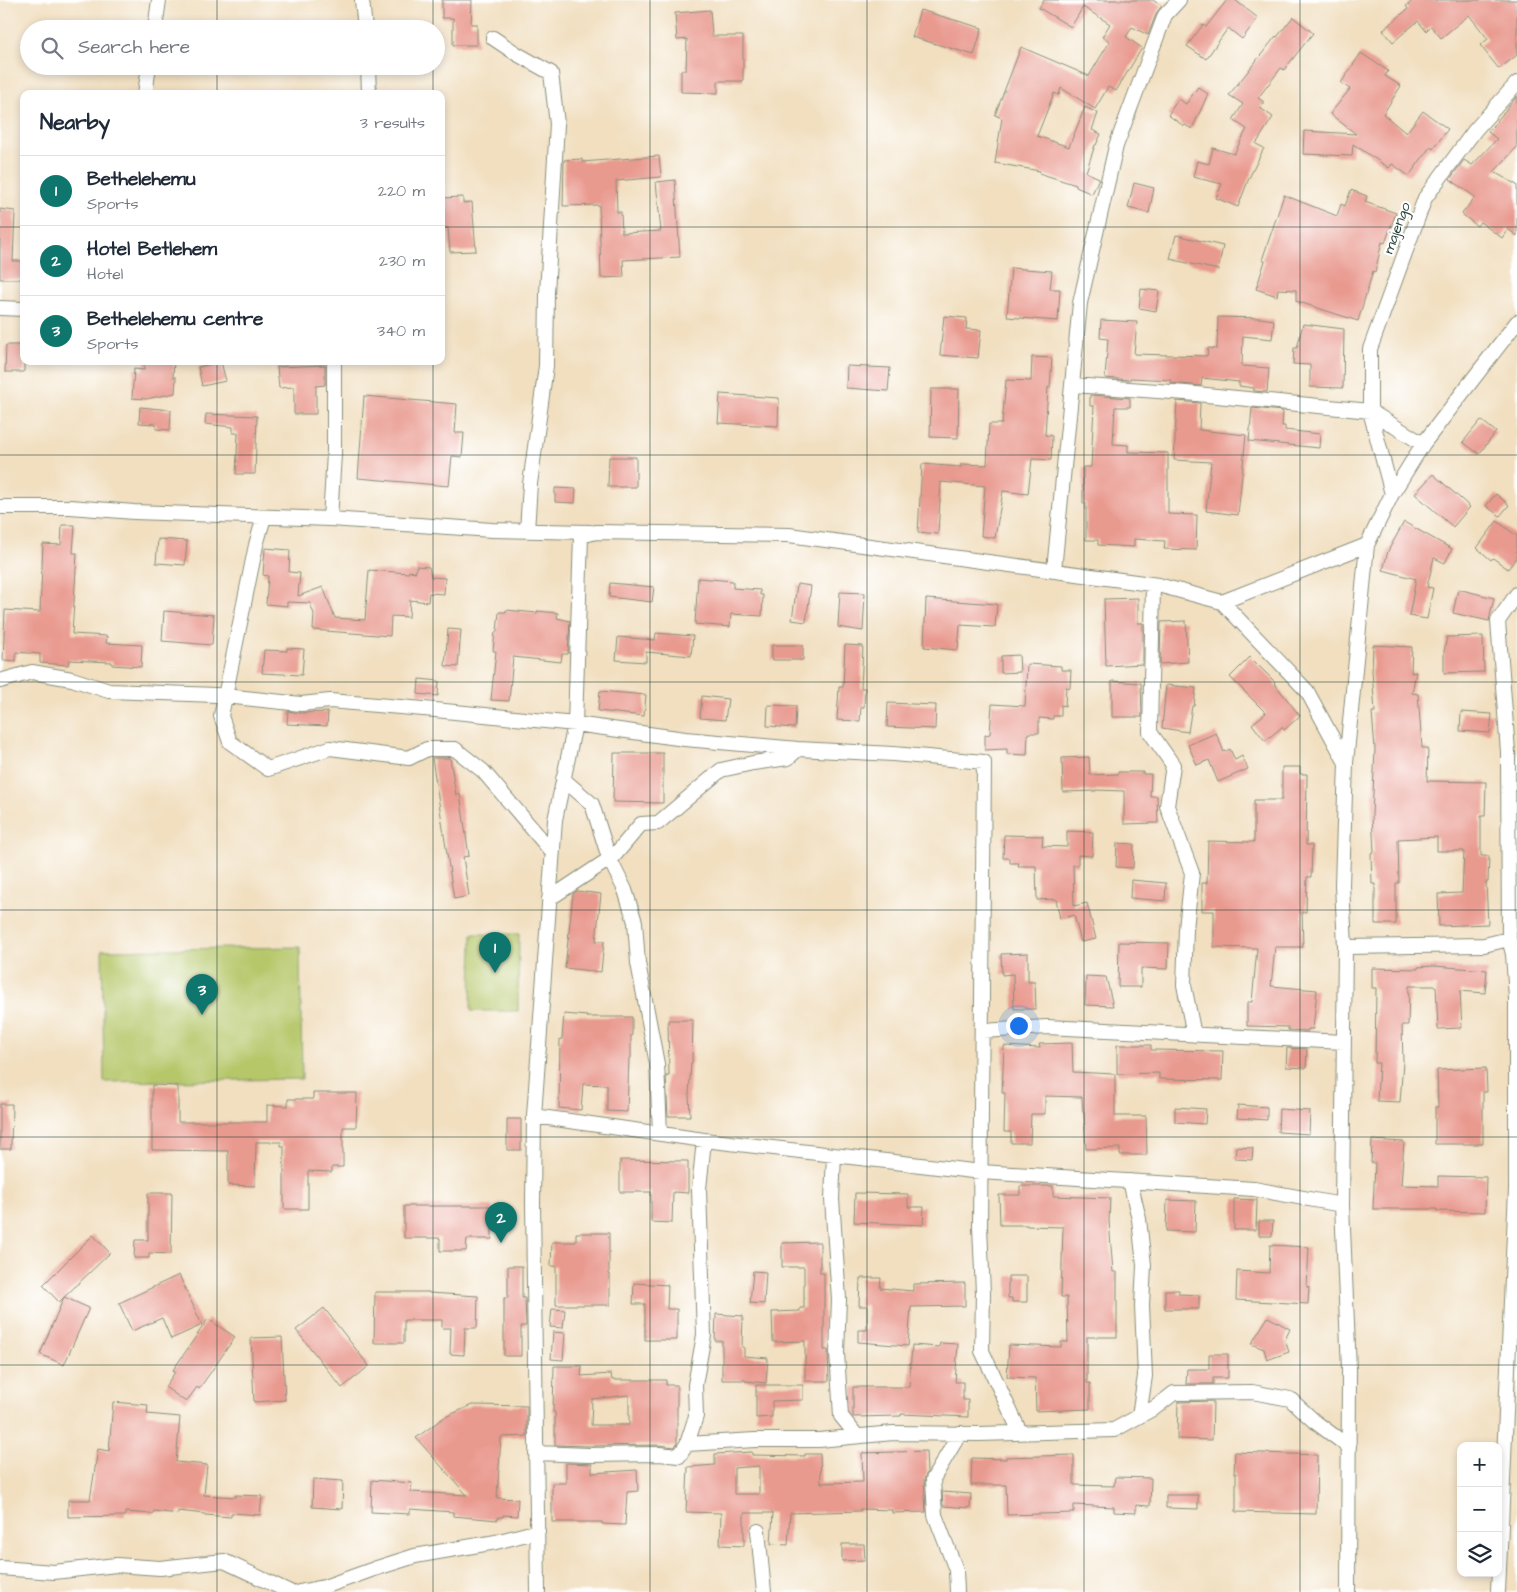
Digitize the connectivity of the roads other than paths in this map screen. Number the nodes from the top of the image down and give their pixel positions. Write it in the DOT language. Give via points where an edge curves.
graph roads {
  1 [pos="159,0"];
  2 [pos="362,0"];
  3 [pos="1179,0"];
  4 [pos="156,20"];
  5 [pos="364,20"];
  6 [pos="492,38"];
  7 [pos="148,75"];
  8 [pos="368,75"];
  9 [pos="1517,83"];
  10 [pos="146,90"];
  11 [pos="369,90"];
  12 [pos="0,308"];
  13 [pos="20,309"];
  14 [pos="1516,325"];
  15 [pos="334,365"];
  16 [pos="1073,385"];
  17 [pos="1370,411"];
  18 [pos="1423,444"];
  19 [pos="1392,494"];
  20 [pos="0,507"];
  21 [pos="264,517"];
  22 [pos="330,519"];
  23 [pos="527,531"];
  24 [pos="596,532"];
  25 [pos="1368,545"];
  26 [pos="1054,570"];
  27 [pos="1153,585"];
  28 [pos="1517,594"];
  29 [pos="1222,602"];
  30 [pos="0,680"];
  31 [pos="225,696"];
  32 [pos="575,724"];
  33 [pos="798,749"];
  34 [pos="1346,763"];
  35 [pos="563,779"];
  36 [pos="552,852"];
  37 [pos="610,858"];
  38 [pos="549,898"];
  39 [pos="1509,939"];
  40 [pos="1345,947"];
  41 [pos="982,1031"];
  42 [pos="1194,1035"];
  43 [pos="1344,1042"];
  44 [pos="534,1116"];
  45 [pos="660,1133"];
  46 [pos="704,1140"];
  47 [pos="834,1155"];
  48 [pos="981,1172"];
  49 [pos="1130,1181"];
  50 [pos="1342,1205"];
  51 [pos="1144,1383"];
  52 [pos="1167,1398"];
  53 [pos="1139,1416"];
  54 [pos="1020,1432"];
  55 [pos="960,1433"];
  56 [pos="857,1436"];
  57 [pos="687,1444"];
  58 [pos="1349,1447"];
  59 [pos="536,1453"];
  60 [pos="758,1530"];
  61 [pos="538,1531"];
  62 [pos="0,1568"];
  63 [pos="290,1592"];
  64 [pos="298,1592"];
  65 [pos="538,1592"];
  66 [pos="764,1592"];
  67 [pos="957,1592"];
  68 [pos="1348,1592"];
  69 [pos="1498,1592"];
  1 -- 4 [label="street"];
  2 -- 5 [label="street"];
  3 -- 16 [label="street" via="1165,15 1116,146 1080,303"];
  6 -- 23 [label="street" via="551,73 558,124 547,292 546,366"];
  7 -- 10 [label="street"];
  8 -- 11 [label="street"];
  9 -- 17 [label="street, majengo" via="1475,130 1425,198 1370,349"];
  12 -- 13 [label="street"];
  14 -- 18 [label="street"];
  15 -- 22 [label="street"];
  16 -- 17 [label="street"];
  16 -- 26 [label="street"];
  17 -- 18 [label="street"];
  17 -- 19 [label="street, majengo"];
  18 -- 19 [label="street"];
  19 -- 25 [label="street"];
  20 -- 21 [label="street" via="70,506"];
  21 -- 22 [label="street"];
  21 -- 31 [label="street"];
  22 -- 23 [label="street"];
  23 -- 24 [label="street"];
  24 -- 26 [label="street" via="789,535"];
  24 -- 32 [label="street" via="581,536"];
  25 -- 29 [label="street"];
  25 -- 34 [label="street"];
  26 -- 27 [label="street"];
  27 -- 29 [label="street"];
  27 -- 42 [label="street" via="1150,732 1173,766 1168,806 1192,873 1184,985"];
  28 -- 39 [label="street" via="1498,621 1508,752"];
  29 -- 34 [label="street" via="1307,691"];
  30 -- 31 [label="street" via="32,672 72,679 109,691"];
  31 -- 32 [label="street" via="301,704 330,701"];
  31 -- 36 [label="street" via="221,716 230,742 268,770 330,748 409,758 427,749 455,748 482,772"];
  32 -- 33 [label="street" via="685,739"];
  32 -- 35 [label="street"];
  33 -- 37 [label="street" via="788,758 721,770 658,822 640,824"];
  33 -- 41 [label="street" via="984,762"];
  34 -- 40 [label="street" via="1342,885"];
  35 -- 36 [label="street" via="554,820"];
  35 -- 37 [label="street" via="592,804"];
  36 -- 38 [label="street"];
  37 -- 38 [label="street"];
  37 -- 45 [label="street" via="635,922 638,963 657,1064"];
  38 -- 44 [label="street"];
  39 -- 40 [label="street" via="1484,945"];
  39 -- 69 [label="street" via="1516,998 1516,1189"];
  40 -- 43 [label="street"];
  41 -- 42 [label="street" via="1047,1026"];
  41 -- 48 [label="street"];
  42 -- 43 [label="street"];
  43 -- 50 [label="street"];
  44 -- 45 [label="street"];
  44 -- 59 [label="street"];
  45 -- 46 [label="street"];
  46 -- 47 [label="street"];
  46 -- 57 [label="street" via="699,1189 704,1335 695,1385 696,1416"];
  47 -- 48 [label="street"];
  47 -- 56 [label="street" via="832,1199 839,1300 837,1353 841,1416"];
  48 -- 49 [label="street"];
  48 -- 54 [label="street" via="982,1351"];
  49 -- 50 [label="street" via="1254,1189"];
  49 -- 51 [label="street" via="1139,1219 1144,1265"];
  50 -- 58 [label="street"];
  51 -- 52 [label="street"];
  51 -- 53 [label="street"];
  52 -- 53 [label="street"];
  52 -- 58 [label="street" via="1174,1393 1252,1392 1290,1399"];
  53 -- 54 [label="street" via="1114,1430"];
  54 -- 55 [label="street"];
  55 -- 56 [label="street" via="893,1432"];
  55 -- 67 [label="street" via="933,1479 935,1515 956,1570"];
  56 -- 57 [label="street"];
  57 -- 59 [label="street" via="679,1456"];
  58 -- 68 [label="street"];
  59 -- 61 [label="street"];
  60 -- 66 [label="street"];
  61 -- 64 [label="street" via="415,1556 324,1587"];
  61 -- 65 [label="street"];
  62 -- 63 [label="street" via="54,1572 116,1564 160,1568 224,1561"];
}
